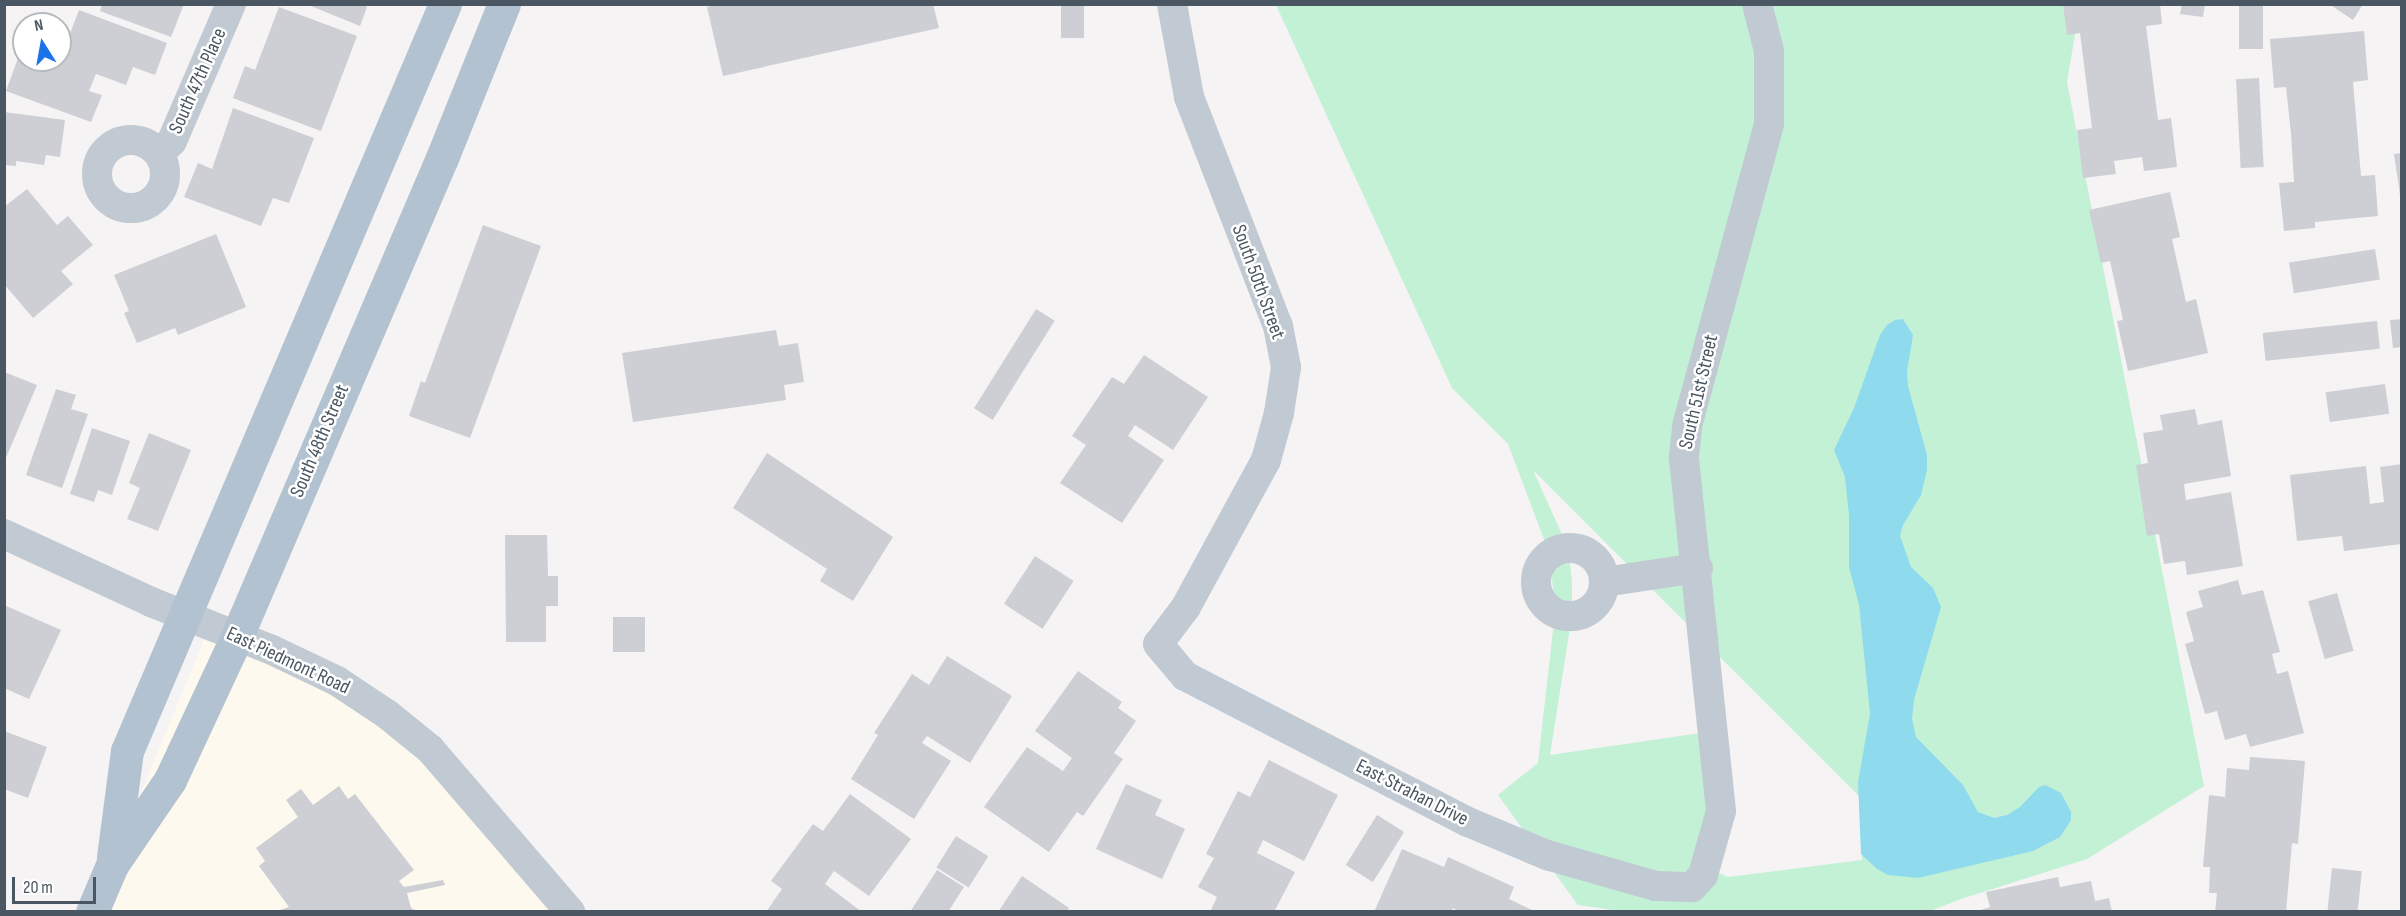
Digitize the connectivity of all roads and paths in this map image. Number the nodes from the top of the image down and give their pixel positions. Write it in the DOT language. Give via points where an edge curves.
graph roads {
  1 [pos="231,4"];
  2 [pos="445,4"];
  3 [pos="504,4"];
  4 [pos="1172,4"];
  5 [pos="1757,4"];
  6 [pos="159,154"];
  7 [pos="4,534"];
  8 [pos="1698,568"];
  9 [pos="1604,582"];
  10 [pos="187,616"];
  11 [pos="237,636"];
  12 [pos="1158,644"];
  13 [pos="112,865"];
  14 [pos="1692,887"];
  15 [pos="92,912"];
  16 [pos="570,912"];
  1 -- 6 [label="street, South 47th Place" via="172,141"];
  2 -- 10 [label="main road, South 48th Street"];
  3 -- 11 [label="main road, South 48th Street"];
  4 -- 12 [label="street, South 50th Street" via="1189,98 1278,326 1286,367 1266,460 1186,607"];
  5 -- 8 [label="street, South 51st Street" via="1769,51 1768,124 1687,426 1684,458"];
  7 -- 10 [label="street, East Piedmont Road"];
  8 -- 9 [label="street"];
  8 -- 14 [label="street, South 51st Street" via="1721,811 1703,875"];
  10 -- 11 [label="street, East Piedmont Road"];
  10 -- 13 [label="main road, South 48th Street" via="128,751"];
  11 -- 13 [label="main road, South 48th Street" via="170,780"];
  11 -- 16 [label="street, East Piedmont Road" via="337,681 430,749"];
  12 -- 14 [label="street, East Strahan Drive" via="1185,676 1468,822 1558,858 1656,886"];
  13 -- 15 [label="main road, South 48th Street"];
}
